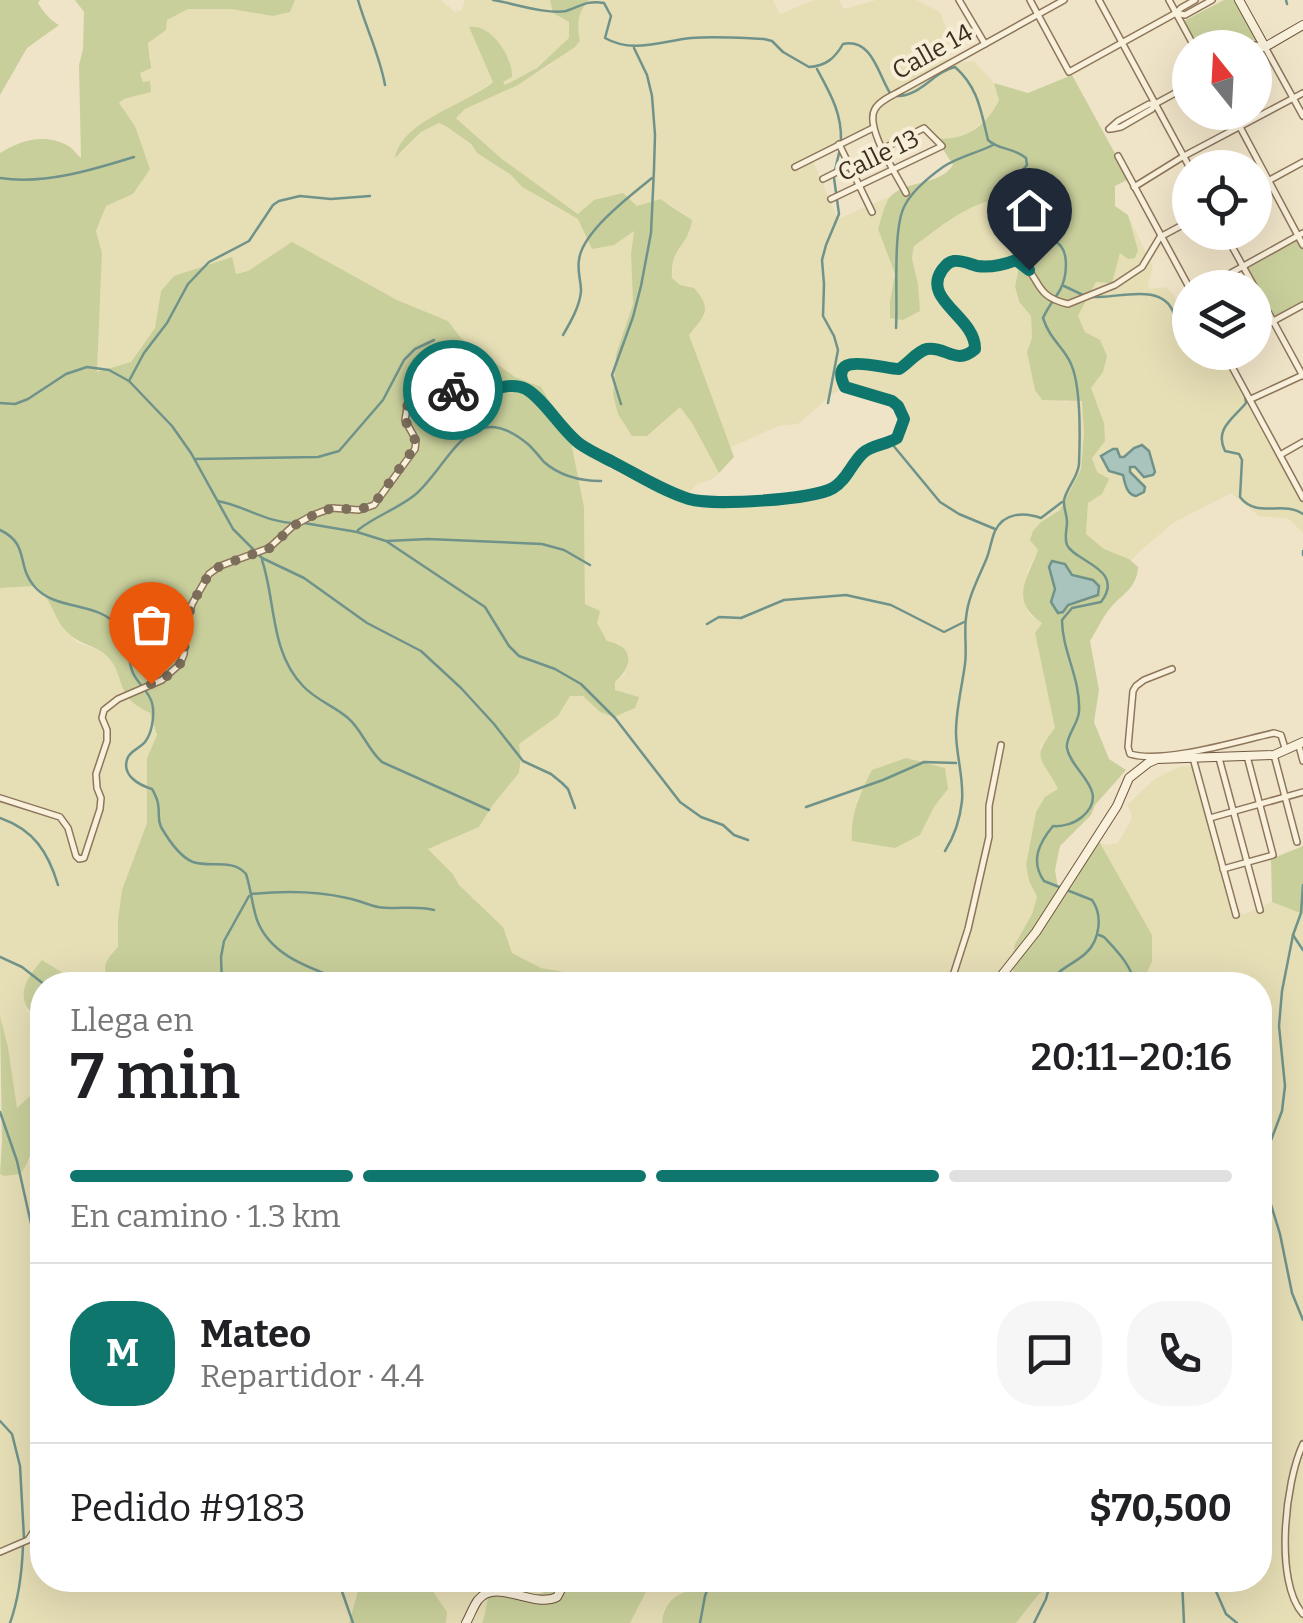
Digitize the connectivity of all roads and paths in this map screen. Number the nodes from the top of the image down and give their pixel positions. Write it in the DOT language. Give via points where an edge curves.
graph roads {
  1 [pos="959,0"];
  2 [pos="1030,0"];
  3 [pos="1064,0"];
  4 [pos="1099,0"];
  5 [pos="1169,0"];
  6 [pos="1195,0"];
  7 [pos="1212,0"];
  8 [pos="1239,0"];
  9 [pos="1176,13"];
  10 [pos="1038,15"];
  11 [pos="1303,25"];
  12 [pos="1185,30"];
  13 [pos="1256,30"];
  14 [pos="1272,43"];
  15 [pos="985,44"];
  16 [pos="1122,44"];
  17 [pos="1272,60"];
  18 [pos="1303,94"];
  19 [pos="1172,95"];
  20 [pos="1293,99"];
  21 [pos="1155,104"];
  22 [pos="1272,111"];
  23 [pos="1303,116"];
  24 [pos="873,128"];
  25 [pos="1237,130"];
  26 [pos="839,144"];
  27 [pos="884,150"];
  28 [pos="1181,150"];
  29 [pos="1196,150"];
  30 [pos="1118,156"];
  31 [pos="1303,162"];
  32 [pos="1172,163"];
  33 [pos="850,166"];
  34 [pos="795,167"];
  35 [pos="894,169"];
  36 [pos="823,179"];
  37 [pos="1272,180"];
  38 [pos="860,187"];
  39 [pos="1134,187"];
  40 [pos="1272,189"];
  41 [pos="906,193"];
  42 [pos="831,199"];
  43 [pos="872,212"];
  44 [pos="1172,231"];
  45 [pos="1300,235"];
  46 [pos="1160,237"];
  47 [pos="1303,245"];
  48 [pos="1234,250"];
  49 [pos="1243,267"];
  50 [pos="1179,270"];
  51 [pos="1237,270"];
  52 [pos="1245,270"];
  53 [pos="1303,304"];
  54 [pos="1273,321"];
  55 [pos="1234,370"];
  56 [pos="1303,375"];
  57 [pos="1250,399"];
  58 [pos="1303,442"];
  59 [pos="1280,454"];
  60 [pos="1303,498"];
  61 [pos="1172,669"];
  62 [pos="1301,744"];
  63 [pos="1000,745"];
  64 [pos="1286,751"];
  65 [pos="1274,755"];
  66 [pos="1247,756"];
  67 [pos="1193,758"];
  68 [pos="1220,758"];
  69 [pos="1303,761"];
  70 [pos="1303,792"];
  71 [pos="1286,797"];
  72 [pos="0,798"];
  73 [pos="1260,805"];
  74 [pos="1234,812"];
  75 [pos="1210,818"];
  76 [pos="1298,842"];
  77 [pos="1248,862"];
  78 [pos="1223,868"];
  79 [pos="1260,910"];
  80 [pos="1236,915"];
  81 [pos="954,972"];
  82 [pos="1004,972"];
  83 [pos="1303,1444"];
  84 [pos="30,1537"];
  85 [pos="0,1552"];
  86 [pos="494,1592"];
  87 [pos="506,1592"];
  88 [pos="560,1592"];
  89 [pos="1303,1614"];
  90 [pos="466,1623"];
  1 -- 15 [label="street"];
  2 -- 10 [label="street"];
  3 -- 10 [label="street, Calle 14"];
  4 -- 16 [label="street"];
  5 -- 9 [label="street"];
  6 -- 9 [label="street"];
  7 -- 9 [label="street"];
  8 -- 13 [label="street"];
  9 -- 12 [label="street"];
  9 -- 16 [label="street"];
  10 -- 15 [label="street, Calle 14"];
  10 -- 16 [label="street" via="1069,72"];
  11 -- 14 [label="street"];
  15 -- 24 [label="street, Calle 14" via="878,105"];
  16 -- 21 [label="street"];
  17 -- 20 [label="street"];
  18 -- 20 [label="street"];
  19 -- 21 [label="street"];
  20 -- 22 [label="street"];
  20 -- 23 [label="street"];
  21 -- 21 [label="street" via="1149,104 1109,129 1121,127"];
  21 -- 28 [label="street"];
  24 -- 26 [label="street"];
  24 -- 27 [label="street"];
  25 -- 29 [label="street"];
  26 -- 33 [label="street"];
  26 -- 34 [label="street"];
  27 -- 33 [label="street"];
  27 -- 35 [label="street"];
  27 -- 35 [label="street, Calle 13" via="924,128 942,146"];
  30 -- 39 [label="street"];
  31 -- 37 [label="street"];
  32 -- 39 [label="street"];
  33 -- 36 [label="street"];
  33 -- 38 [label="street"];
  35 -- 38 [label="street, Calle 13"];
  35 -- 41 [label="street"];
  38 -- 42 [label="street, Calle 13"];
  38 -- 43 [label="street"];
  39 -- 46 [label="street"];
  40 -- 45 [label="street"];
  44 -- 46 [label="street"];
  45 -- 47 [label="street"];
  45 -- 49 [label="street"];
  46 -- 50 [label="street"];
  46 -- 72 [label="street" via="1142,267 1068,304 1041,293 1020,262 947,264 936,281 940,298 966,324 975,349 965,356 922,350 899,369 848,365 845,387 898,406 904,419 900,433 863,453 835,488 791,498 692,501 580,444 529,390 515,386 460,395 450,389 445,363 427,356 415,368 405,420 417,444 374,504 314,515 270,548 209,574 192,604 180,664 104,710 107,741 96,774 100,809 84,858 76,856 60,817"];
  48 -- 49 [label="street"];
  49 -- 51 [label="street"];
  49 -- 52 [label="street"];
  53 -- 54 [label="street"];
  54 -- 56 [label="street"];
  55 -- 57 [label="street"];
  56 -- 57 [label="street"];
  57 -- 59 [label="street"];
  58 -- 59 [label="street"];
  59 -- 60 [label="street"];
  61 -- 64 [label="street" via="1133,691 1130,754 1190,751 1274,732"];
  62 -- 64 [label="street"];
  62 -- 69 [label="street"];
  63 -- 81 [label="street" via="988,837"];
  64 -- 65 [label="street"];
  65 -- 66 [label="street"];
  65 -- 71 [label="street"];
  66 -- 68 [label="street"];
  66 -- 73 [label="street"];
  67 -- 68 [label="street"];
  67 -- 75 [label="street"];
  67 -- 82 [label="street" via="1157,759 1129,778 1117,806"];
  68 -- 74 [label="street"];
  70 -- 71 [label="street"];
  71 -- 73 [label="street"];
  71 -- 76 [label="street"];
  73 -- 74 [label="street"];
  73 -- 77 [label="street" via="1274,855"];
  74 -- 75 [label="street"];
  74 -- 77 [label="street"];
  75 -- 78 [label="street"];
  77 -- 78 [label="street"];
  77 -- 79 [label="street"];
  78 -- 80 [label="street"];
  83 -- 89 [label="street" via="1287,1498 1286,1541 1292,1596"];
  84 -- 85 [label="street"];
  86 -- 90 [label="street" via="478,1600"];
  87 -- 88 [label="street" via="546,1601"];
}
